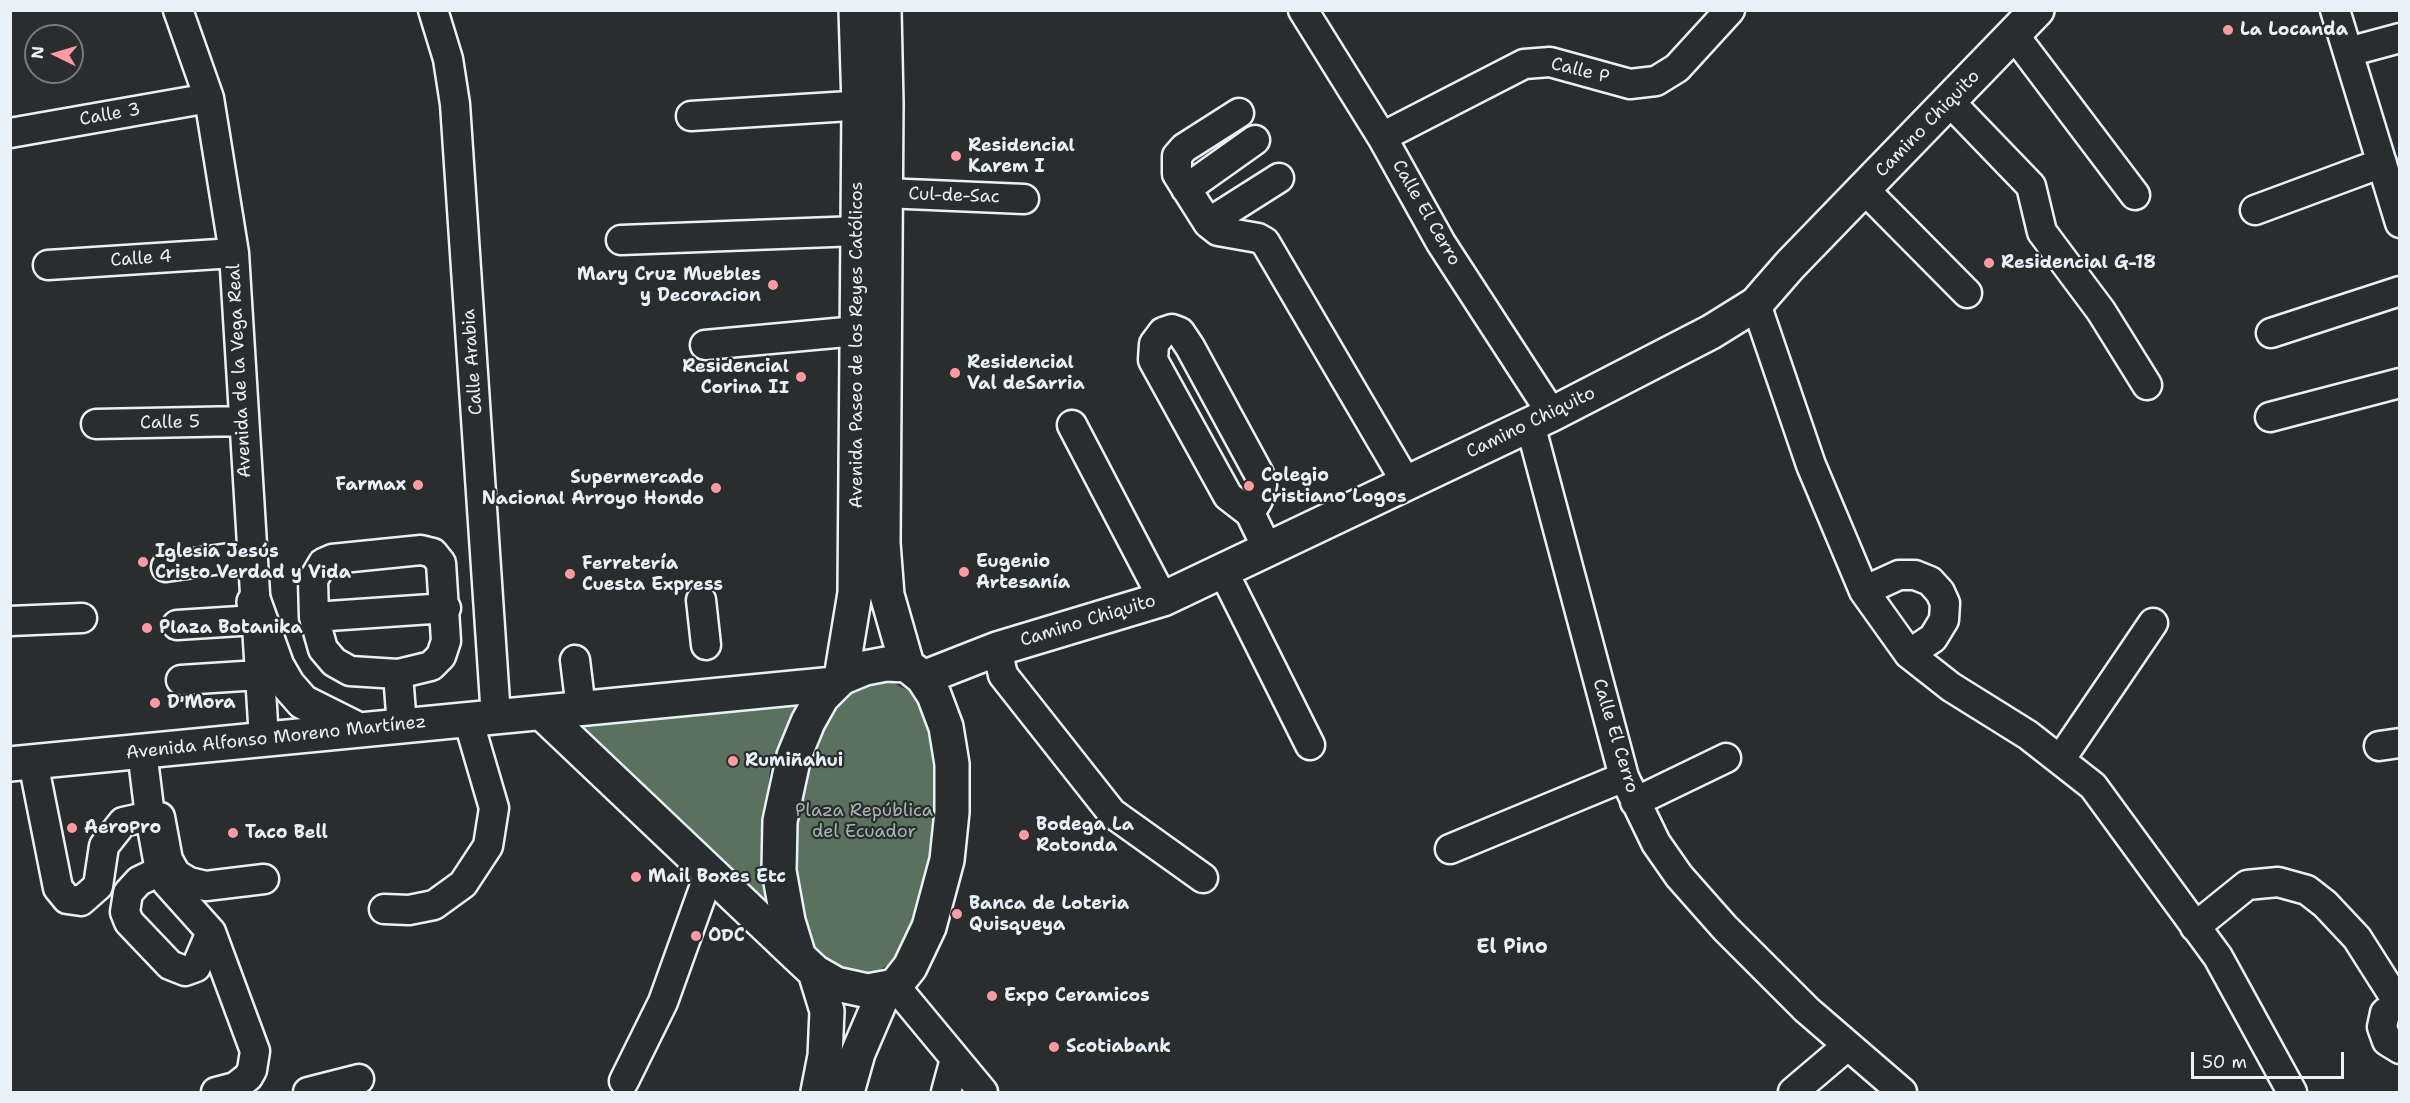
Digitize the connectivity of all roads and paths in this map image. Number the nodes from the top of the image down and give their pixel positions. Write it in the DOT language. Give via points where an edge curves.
graph roads {
  1 [pos="178,10"];
  2 [pos="432,10"];
  3 [pos="856,10"];
  4 [pos="884,10"];
  5 [pos="1303,10"];
  6 [pos="1730,10"];
  7 [pos="2037,10"];
  8 [pos="2335,10"];
  9 [pos="2014,35"];
  10 [pos="2400,38"];
  11 [pos="2348,52"];
  12 [pos="209,98"];
  13 [pos="1950,102"];
  14 [pos="872,104"];
  15 [pos="1239,113"];
  16 [pos="691,116"];
  17 [pos="10,132"];
  18 [pos="1382,137"];
  19 [pos="1254,140"];
  20 [pos="2382,163"];
  21 [pos="1279,178"];
  22 [pos="1186,189"];
  23 [pos="1864,189"];
  24 [pos="884,193"];
  25 [pos="2135,195"];
  26 [pos="1024,199"];
  27 [pos="2255,210"];
  28 [pos="1208,223"];
  29 [pos="2400,224"];
  30 [pos="858,231"];
  31 [pos="621,240"];
  32 [pos="234,253"];
  33 [pos="48,265"];
  34 [pos="2400,291"];
  35 [pos="1967,293"];
  36 [pos="1756,304"];
  37 [pos="857,331"];
  38 [pos="2271,333"];
  39 [pos="705,345"];
  40 [pos="2400,383"];
  41 [pos="2147,385"];
  42 [pos="2270,417"];
  43 [pos="1540,419"];
  44 [pos="244,421"];
  45 [pos="96,424"];
  46 [pos="1072,425"];
  47 [pos="1407,484"];
  48 [pos="1250,513"];
  49 [pos="1268,550"];
  50 [pos="250,555"];
  51 [pos="166,567"];
  52 [pos="1223,571"];
  53 [pos="1864,591"];
  54 [pos="1163,599"];
  55 [pos="701,600"];
  56 [pos="446,608"];
  57 [pos="254,611"];
  58 [pos="314,617"];
  59 [pos="82,618"];
  60 [pos="10,621"];
  61 [pos="2153,623"];
  62 [pos="177,626"];
  63 [pos="706,645"];
  64 [pos="997,649"];
  65 [pos="1909,654"];
  66 [pos="575,660"];
  67 [pos="915,672"];
  68 [pos="398,674"];
  69 [pos="259,675"];
  70 [pos="181,680"];
  71 [pos="838,681"];
  72 [pos="582,709"];
  73 [pos="542,713"];
  74 [pos="482,718"];
  75 [pos="402,726"];
  76 [pos="361,730"];
  77 [pos="264,739"];
  78 [pos="1310,745"];
  79 [pos="142,751"];
  80 [pos="1726,758"];
  81 [pos="2060,760"];
  82 [pos="22,763"];
  83 [pos="1630,790"];
  84 [pos="150,816"];
  85 [pos="1450,849"];
  86 [pos="160,871"];
  87 [pos="709,874"];
  88 [pos="1203,878"];
  89 [pos="264,879"];
  90 [pos="384,909"];
  91 [pos="2195,927"];
  92 [pos="212,932"];
  93 [pos="807,964"];
  94 [pos="890,988"];
  95 [pos="2398,1001"];
  96 [pos="1846,1047"];
  97 [pos="2400,1049"];
  98 [pos="955,1059"];
  99 [pos="359,1079"];
  100 [pos="624,1081"];
  101 [pos="230,1091"];
  102 [pos="308,1092"];
  103 [pos="818,1092"];
  104 [pos="847,1092"];
  105 [pos="946,1092"];
  106 [pos="983,1092"];
  107 [pos="1793,1092"];
  108 [pos="1902,1092"];
  109 [pos="2292,1092"];
  1 -- 12 [label="street, Avenida de la Vega Real"];
  2 -- 74 [label="street, Calle Arabia" via="448,59 455,104"];
  3 -- 14 [label="main road, Avenida Paseo de los Reyes Católicos"];
  4 -- 14 [label="main road, Avenida Paseo de los Reyes Católicos"];
  5 -- 18 [label="street, Calle El Cerro"];
  6 -- 18 [label="street, Calle P" via="1677,68 1656,81 1630,84 1559,64 1524,64"];
  7 -- 9 [label="main road, Camino Chiquito"];
  8 -- 11 [label="street"];
  9 -- 13 [label="main road, Camino Chiquito"];
  9 -- 25 [label="street"];
  10 -- 11 [label="street"];
  11 -- 20 [label="street"];
  12 -- 17 [label="street, Calle 3"];
  12 -- 32 [label="street, Avenida de la Vega Real"];
  13 -- 23 [label="main road, Camino Chiquito"];
  13 -- 41 [label="street" via="2031,186 2042,232 2101,311"];
  14 -- 16 [label="street"];
  14 -- 24 [label="main road, Avenida Paseo de los Reyes Católicos"];
  14 -- 30 [label="main road, Avenida Paseo de los Reyes Católicos"];
  15 -- 22 [label="street" via="1177,156 1177,174"];
  18 -- 43 [label="street, Calle El Cerro"];
  19 -- 22 [label="street"];
  20 -- 27 [label="street"];
  20 -- 29 [label="street"];
  21 -- 28 [label="street"];
  22 -- 28 [label="street"];
  23 -- 35 [label="street"];
  23 -- 36 [label="main road, Camino Chiquito"];
  24 -- 26 [label="street, Cul-de-Sac"];
  24 -- 67 [label="main road, Avenida Paseo de los Reyes Católicos" via="883,543 887,595"];
  28 -- 47 [label="street" via="1226,234 1265,242"];
  30 -- 31 [label="street"];
  30 -- 37 [label="main road, Avenida Paseo de los Reyes Católicos"];
  32 -- 33 [label="street, Calle 4"];
  32 -- 44 [label="street, Avenida de la Vega Real"];
  34 -- 38 [label="street"];
  36 -- 43 [label="main road, Camino Chiquito" via="1711,332"];
  36 -- 53 [label="street" via="1810,465"];
  37 -- 39 [label="street"];
  37 -- 71 [label="main road, Avenida Paseo de los Reyes Católicos" via="855,593"];
  40 -- 42 [label="street"];
  43 -- 47 [label="main road, Camino Chiquito"];
  43 -- 83 [label="street, Calle El Cerro"];
  44 -- 45 [label="street, Calle 5"];
  44 -- 50 [label="street, Avenida de la Vega Real"];
  46 -- 54 [label="street"];
  47 -- 49 [label="main road, Camino Chiquito"];
  48 -- 48 [label="street" via="1262,485 1258,474 1190,347 1180,333 1172,329 1163,332 1154,344 1153,360 1228,496"];
  48 -- 49 [label="street"];
  49 -- 52 [label="main road, Camino Chiquito"];
  50 -- 51 [label="street"];
  50 -- 57 [label="street, Avenida de la Vega Real"];
  52 -- 54 [label="main road, Camino Chiquito"];
  52 -- 78 [label="street"];
  53 -- 65 [label="street"];
  53 -- 65 [label="street" via="1899,575 1915,575 1930,580 1940,592 1945,603 1944,620 1933,638"];
  54 -- 64 [label="main road, Camino Chiquito"];
  55 -- 63 [label="street"];
  56 -- 58 [label="street"];
  56 -- 58 [label="street" via="441,563 433,553 421,550 323,563 313,580"];
  56 -- 68 [label="street" via="446,641 441,656 431,666"];
  57 -- 62 [label="street"];
  57 -- 69 [label="street, Avenida de la Vega Real"];
  57 -- 76 [label="main road" via="288,686 303,702"];
  58 -- 68 [label="street" via="323,649 334,662 350,671"];
  59 -- 60 [label="street"];
  61 -- 81 [label="street"];
  64 -- 67 [label="main road, Camino Chiquito"];
  64 -- 88 [label="street" via="1003,675 1112,813"];
  65 -- 81 [label="street"];
  66 -- 72 [label="street"];
  67 -- 71 [label="main road" via="886,664 865,668"];
  67 -- 94 [label="main road" via="934,695 946,727 952,764 952,812 947,860 929,927 910,967"];
  68 -- 75 [label="street"];
  69 -- 70 [label="street"];
  69 -- 77 [label="street, Avenida de la Vega Real"];
  71 -- 72 [label="main road, Avenida Alfonso Moreno Martínez"];
  71 -- 93 [label="main road" via="808,722 794,756 780,821 779,871 788,921"];
  72 -- 73 [label="main road, Avenida Alfonso Moreno Martínez"];
  73 -- 74 [label="main road, Avenida Alfonso Moreno Martínez"];
  73 -- 87 [label="main road"];
  74 -- 75 [label="main road, Avenida Alfonso Moreno Martínez"];
  74 -- 90 [label="street, Calle Arabia" via="494,808 488,846 463,884 434,905"];
  75 -- 76 [label="main road, Avenida Alfonso Moreno Martínez"];
  76 -- 77 [label="main road, Avenida Alfonso Moreno Martínez"];
  77 -- 79 [label="main road, Avenida Alfonso Moreno Martínez"];
  79 -- 82 [label="main road, Avenida Alfonso Moreno Martínez"];
  79 -- 84 [label="street"];
  80 -- 83 [label="street"];
  81 -- 91 [label="street" via="2093,786"];
  82 -- 84 [label="street" via="58,888 67,899 81,901 98,886 104,846 123,822"];
  83 -- 85 [label="street"];
  83 -- 96 [label="street, Calle El Cerro" via="1656,843 1679,876 1725,928"];
  84 -- 86 [label="street"];
  84 -- 89 [label="street" via="160,817 168,860 176,874 189,882 206,886"];
  86 -- 92 [label="street"];
  86 -- 92 [label="street" via="139,881 128,893 125,912 129,922 170,965 185,971 196,967"];
  87 -- 93 [label="main road"];
  87 -- 100 [label="street" via="663,1002"];
  91 -- 95 [label="street" via="2247,885 2278,882 2307,890 2357,938"];
  91 -- 109 [label="street" via="2218,957"];
  92 -- 101 [label="street" via="255,1051 252,1070"];
  93 -- 94 [label="main road" via="836,984 855,989"];
  93 -- 103 [label="main road" via="827,1011"];
  94 -- 98 [label="street"];
  94 -- 104 [label="main road" via="858,1053"];
  95 -- 97 [label="street" via="2385,1013 2382,1027 2387,1041"];
  96 -- 107 [label="street"];
  96 -- 108 [label="street, Calle El Cerro"];
  98 -- 105 [label="street"];
  98 -- 106 [label="street"];
  99 -- 102 [label="street"];
}
